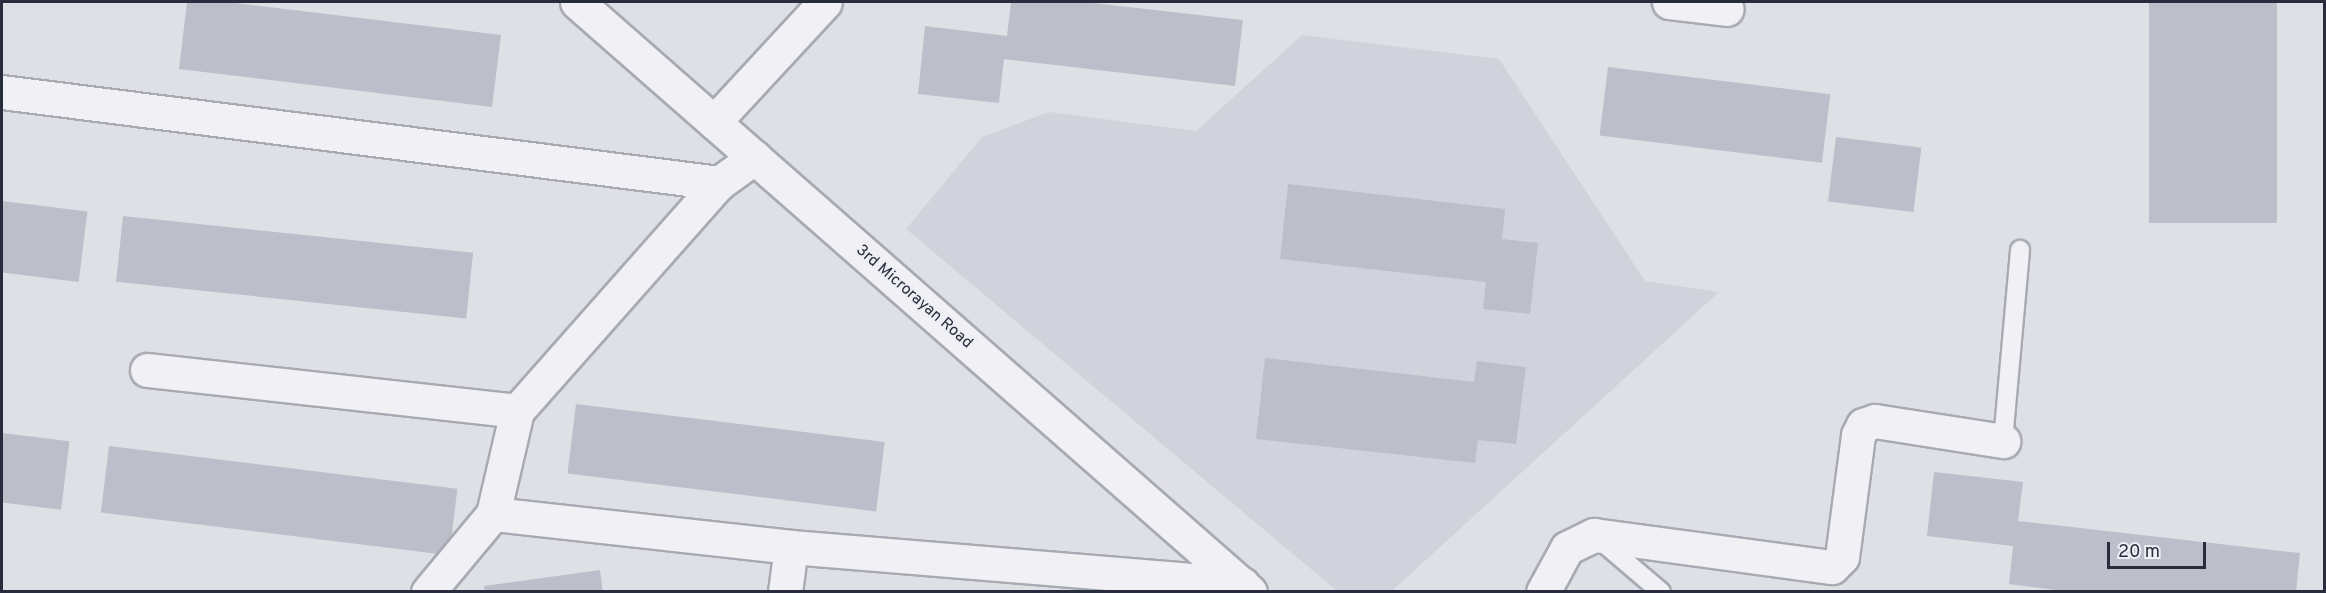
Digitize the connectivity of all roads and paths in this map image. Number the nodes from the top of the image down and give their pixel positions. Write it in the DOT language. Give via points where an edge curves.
graph roads {
  1 [pos="577,2"];
  2 [pos="825,2"];
  3 [pos="1670,2"];
  4 [pos="1727,9"];
  5 [pos="2,92"];
  6 [pos="714,122"];
  7 [pos="755,157"];
  8 [pos="719,183"];
  9 [pos="2020,250"];
  10 [pos="147,370"];
  11 [pos="518,411"];
  12 [pos="2003,441"];
  13 [pos="493,514"];
  14 [pos="1594,535"];
  15 [pos="791,547"];
  16 [pos="1246,588"];
  17 [pos="428,591"];
  18 [pos="785,591"];
  19 [pos="1543,591"];
  20 [pos="1661,591"];
  1 -- 6 [label="street, 3rd Microrayan Road"];
  2 -- 6 [label="street"];
  3 -- 4 [label="street"];
  5 -- 8 [label="street"];
  6 -- 7 [label="street, 3rd Microrayan Road"];
  7 -- 8 [label="street"];
  7 -- 16 [label="street, 3rd Microrayan Road"];
  8 -- 11 [label="street"];
  9 -- 12 [label="lane"];
  10 -- 11 [label="street"];
  11 -- 13 [label="street"];
  12 -- 14 [label="street" via="1875,421 1863,425 1858,435 1842,557 1832,567"];
  13 -- 15 [label="street"];
  13 -- 17 [label="street"];
  14 -- 19 [label="street" via="1567,548"];
  14 -- 20 [label="lane"];
  15 -- 16 [label="street"];
  15 -- 18 [label="street"];
}
